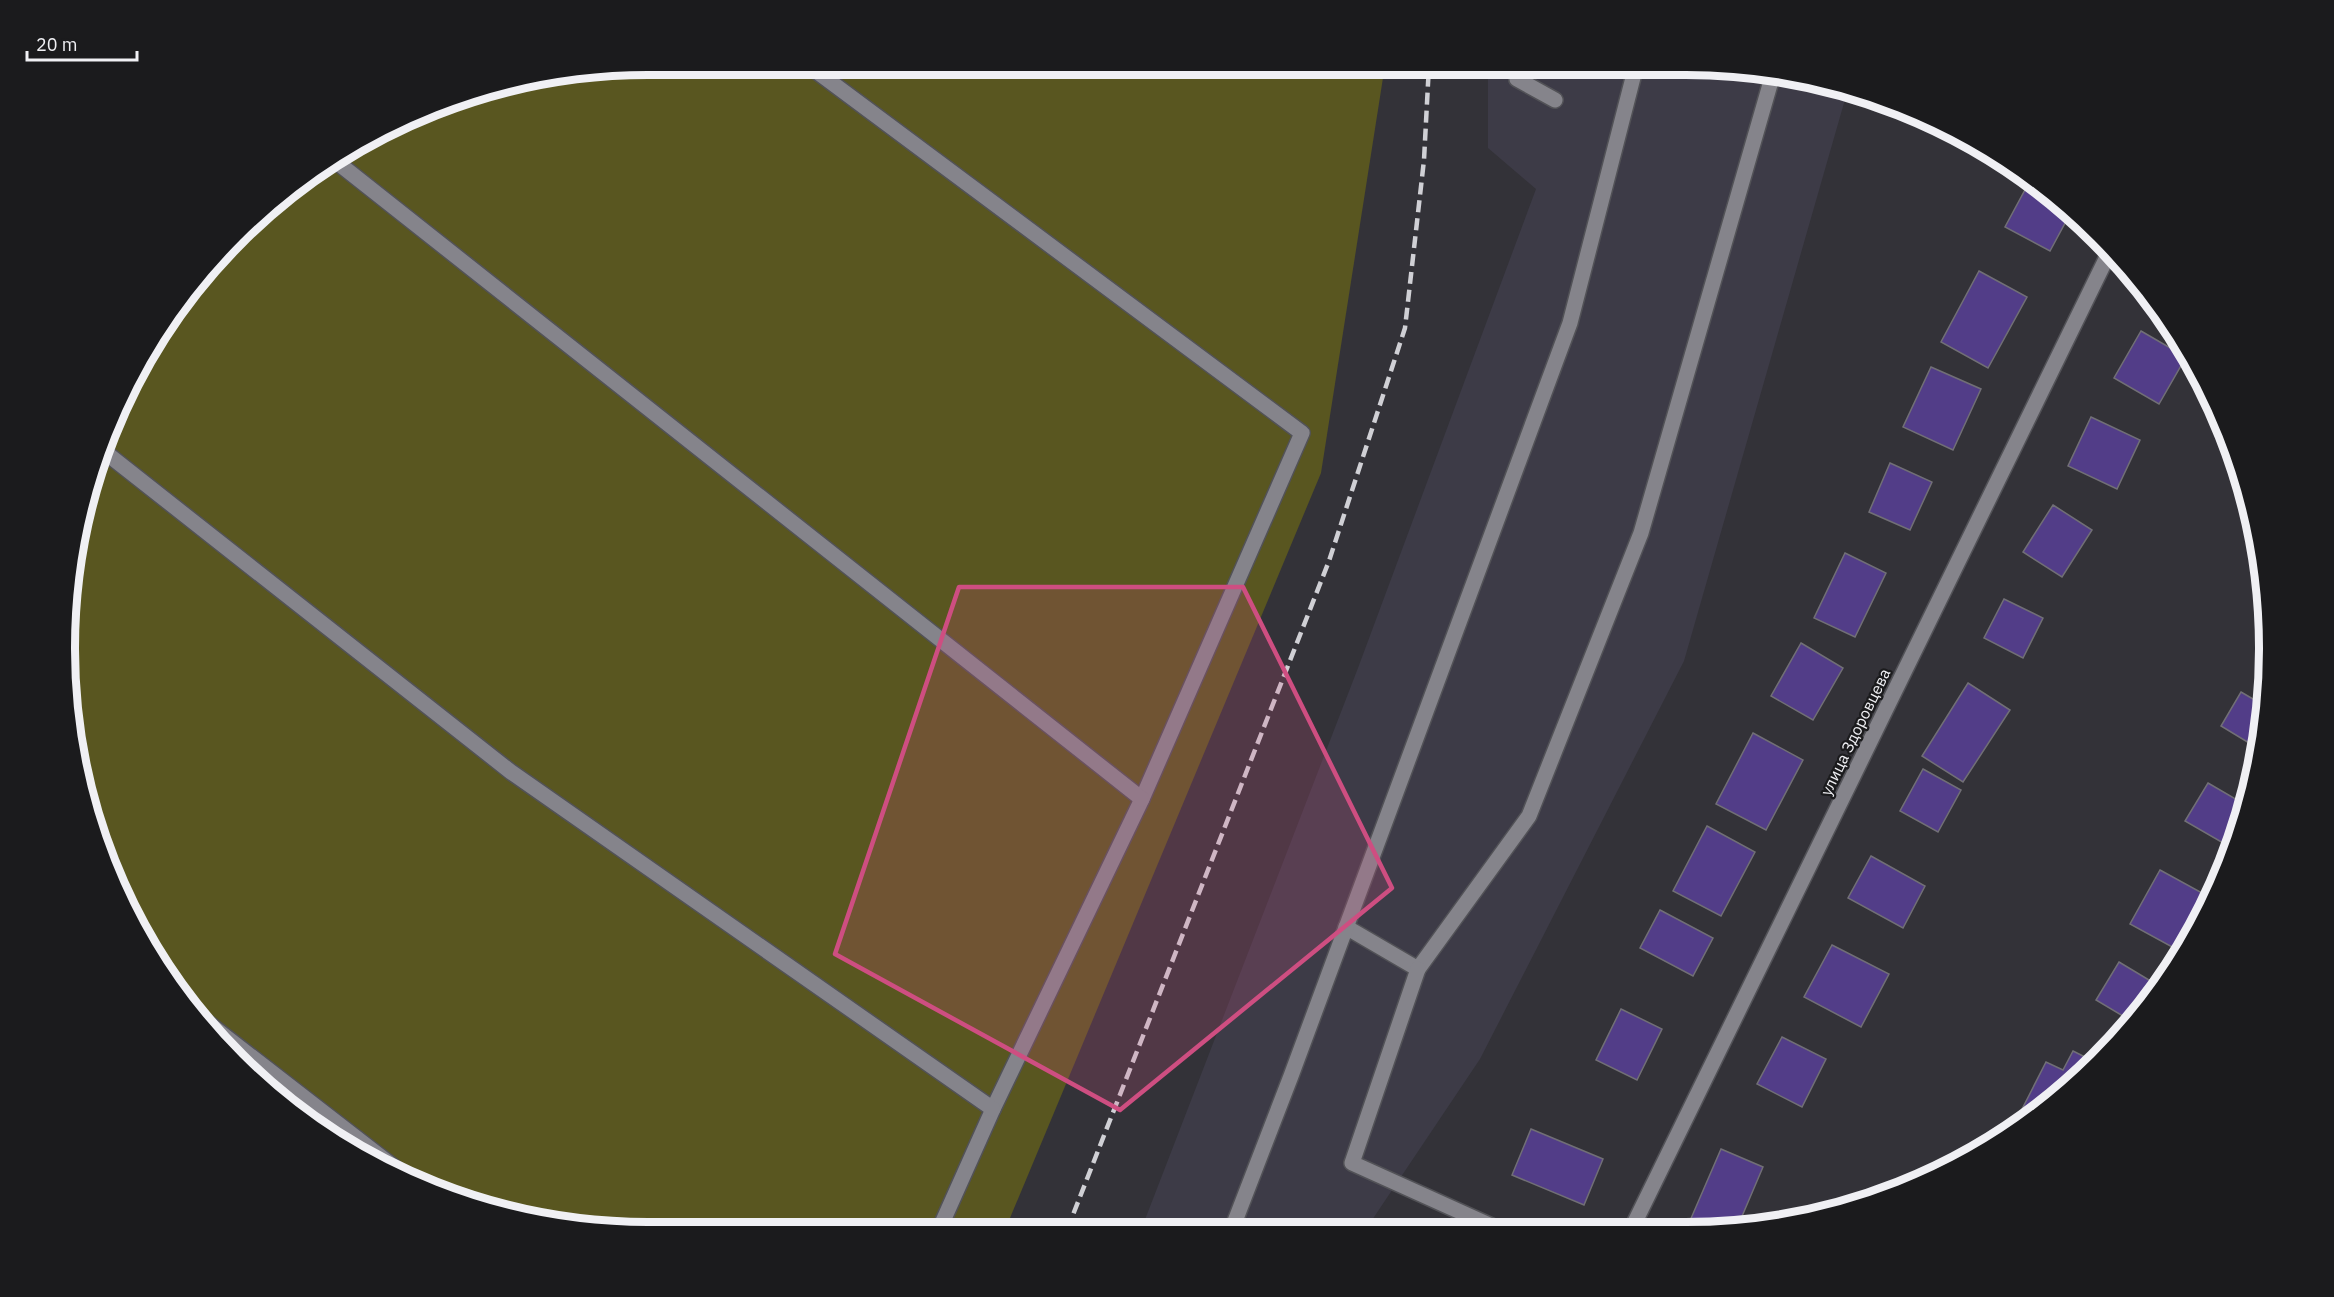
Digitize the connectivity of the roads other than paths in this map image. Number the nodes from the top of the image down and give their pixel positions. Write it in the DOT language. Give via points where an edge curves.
graph roads {
  1 [pos="821,75"];
  2 [pos="1517,75"];
  3 [pos="1634,75"];
  4 [pos="1771,82"];
  5 [pos="1555,100"];
  6 [pos="341,165"];
  7 [pos="2106,259"];
  8 [pos="109,455"];
  9 [pos="1142,799"];
  10 [pos="1346,927"];
  11 [pos="1418,969"];
  12 [pos="228,1038"];
  13 [pos="993,1109"];
  14 [pos="377,1153"];
  15 [pos="943,1222"];
  16 [pos="1235,1222"];
  17 [pos="1483,1222"];
  18 [pos="1635,1222"];
  1 -- 9 [label="street" via="1302,433"];
  2 -- 5 [label="street" via="1516,79"];
  3 -- 10 [label="street" via="1570,323"];
  4 -- 11 [label="street" via="1641,532 1538,794 1529,816"];
  6 -- 9 [label="street"];
  7 -- 18 [label="street, улица Здоровцева"];
  8 -- 13 [label="street" via="512,772"];
  9 -- 13 [label="street"];
  10 -- 11 [label="street"];
  10 -- 16 [label="street"];
  11 -- 17 [label="street" via="1352,1163"];
  12 -- 14 [label="street"];
  13 -- 15 [label="street"];
}
